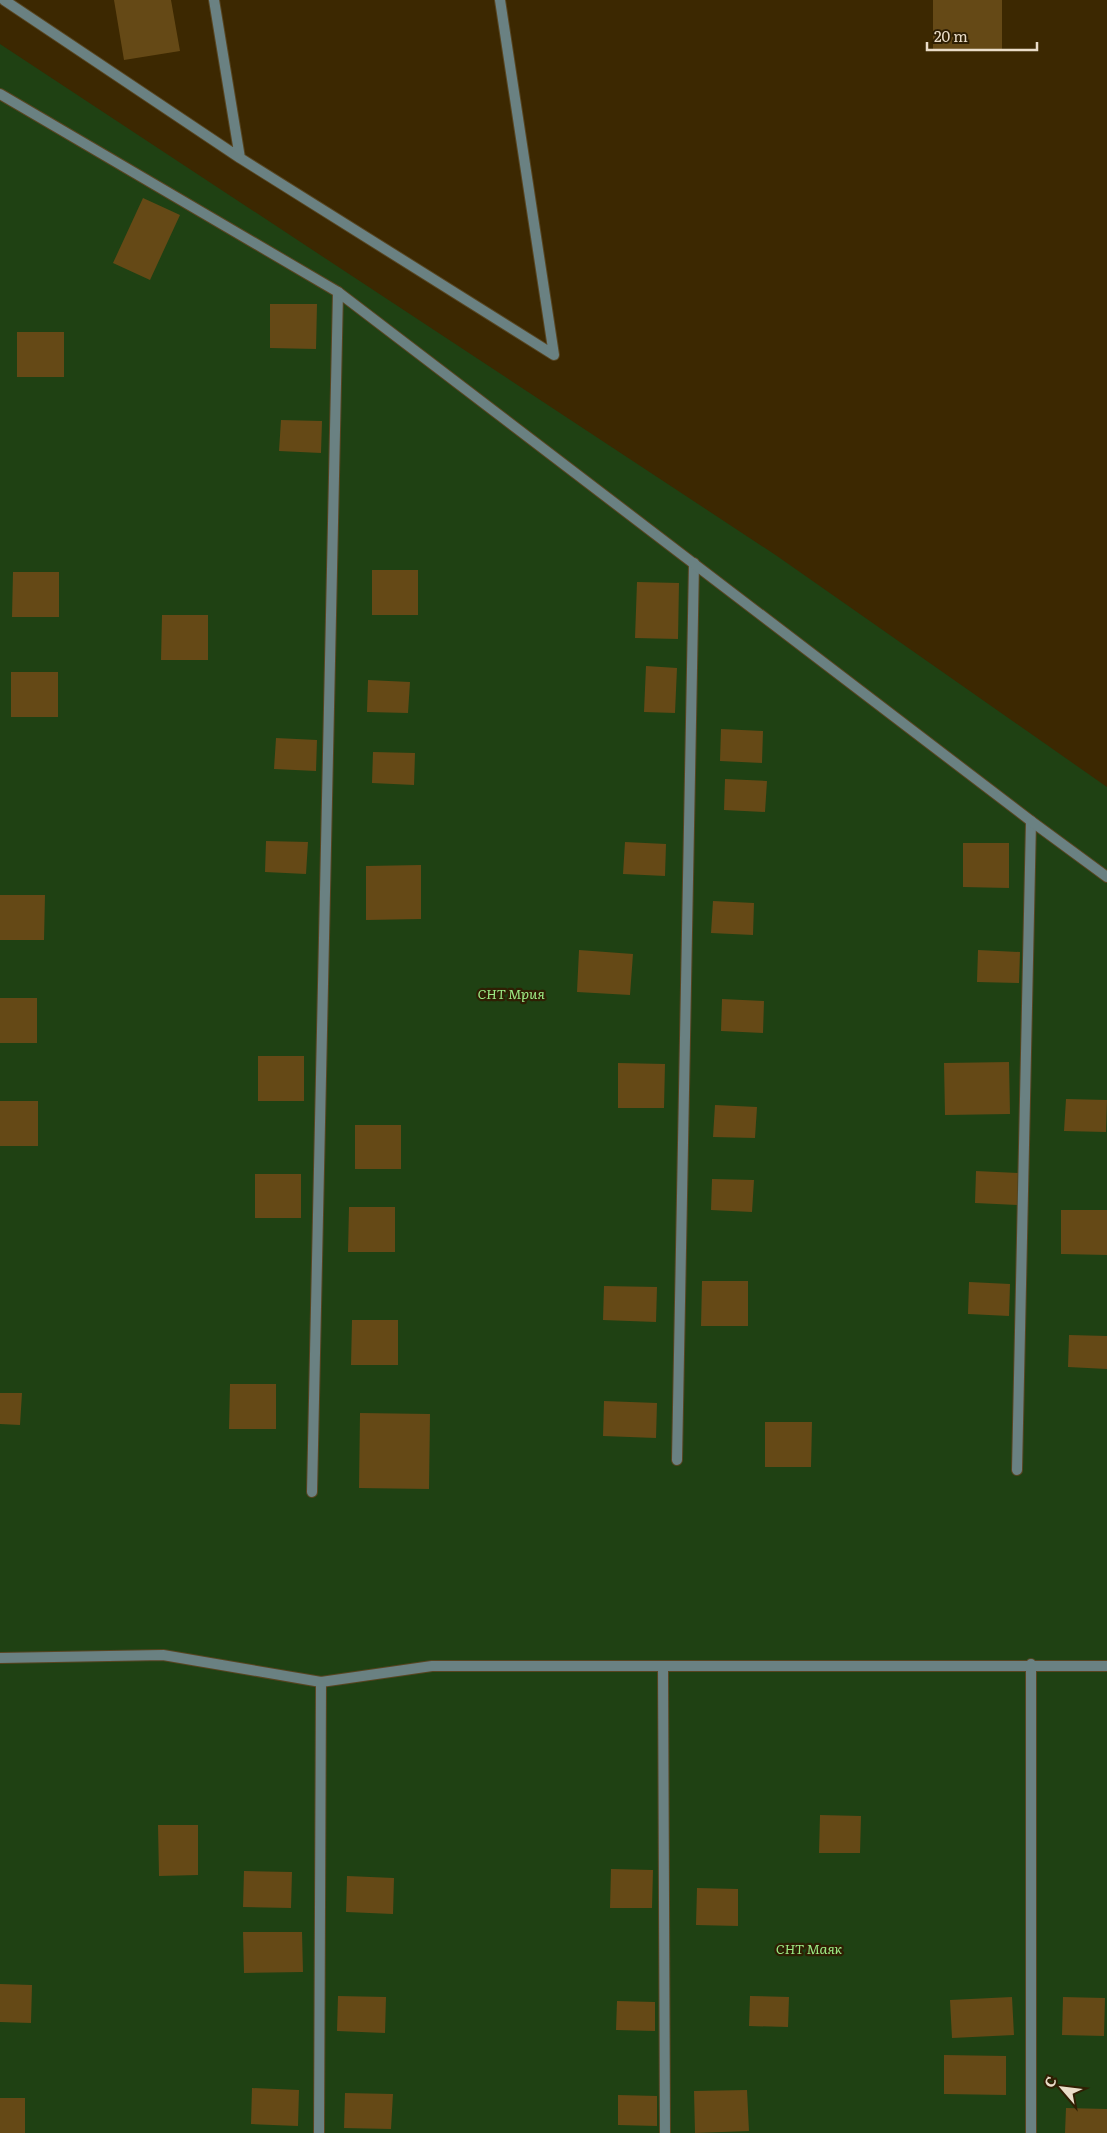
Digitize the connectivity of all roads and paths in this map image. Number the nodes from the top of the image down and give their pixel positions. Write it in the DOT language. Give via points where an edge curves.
graph roads {
  1 [pos="4,0"];
  2 [pos="214,0"];
  3 [pos="500,0"];
  4 [pos="0,94"];
  5 [pos="240,158"];
  6 [pos="338,292"];
  7 [pos="694,563"];
  8 [pos="1031,821"];
  9 [pos="1107,877"];
  10 [pos="677,1460"];
  11 [pos="1017,1470"];
  12 [pos="312,1492"];
  13 [pos="0,1658"];
  14 [pos="1032,1664"];
  15 [pos="663,1666"];
  16 [pos="1107,1666"];
  17 [pos="321,1682"];
  18 [pos="319,2133"];
  19 [pos="665,2133"];
  20 [pos="1031,2133"];
  1 -- 5 [label="street"];
  2 -- 5 [label="street"];
  3 -- 5 [label="street" via="554,355"];
  4 -- 6 [label="street"];
  6 -- 7 [label="street"];
  6 -- 12 [label="street"];
  7 -- 8 [label="street"];
  7 -- 10 [label="street"];
  8 -- 9 [label="street"];
  8 -- 11 [label="street"];
  13 -- 17 [label="street" via="163,1655"];
  14 -- 15 [label="street"];
  14 -- 16 [label="street"];
  14 -- 20 [label="street"];
  15 -- 17 [label="street" via="432,1666"];
  15 -- 19 [label="street"];
  17 -- 18 [label="street"];
}
